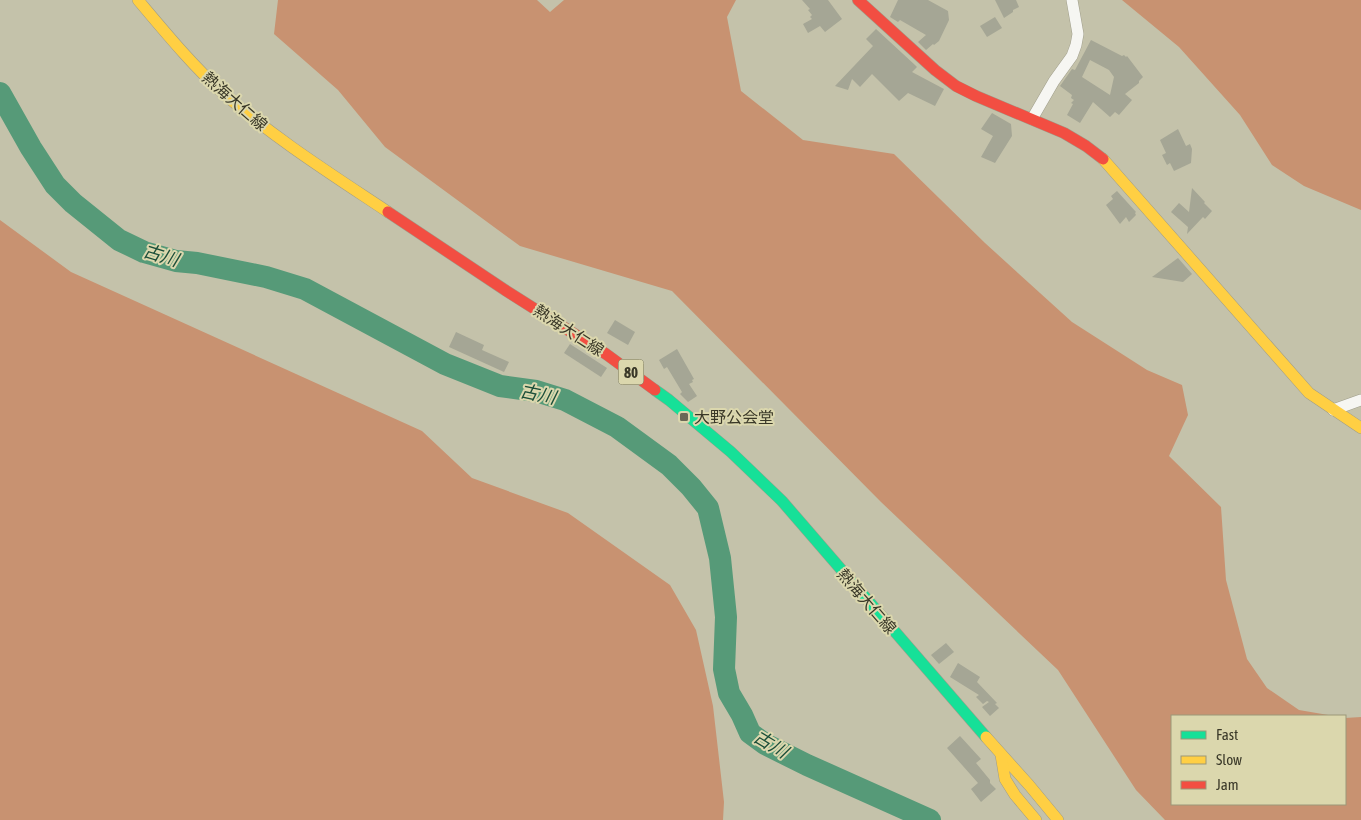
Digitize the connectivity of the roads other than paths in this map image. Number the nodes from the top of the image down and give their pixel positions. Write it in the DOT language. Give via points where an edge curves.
graph roads {
  1 [pos="138,0"];
  2 [pos="858,0"];
  3 [pos="1072,0"];
  4 [pos="1032,119"];
  5 [pos="1361,400"];
  6 [pos="1333,410"];
  7 [pos="1361,428"];
  8 [pos="1001,755"];
  9 [pos="1036,820"];
  10 [pos="1058,820"];
  1 -- 8 [label="main road, 熱海大仁線 / 80" via="193,64 222,92 300,154 606,354 669,400 731,452 782,501"];
  2 -- 4 [label="main road" via="956,86"];
  3 -- 4 [label="street" via="1078,34 1076,45"];
  4 -- 6 [label="main road" via="1064,133 1104,160 1296,380 1308,393"];
  5 -- 6 [label="street"];
  6 -- 7 [label="main road"];
  8 -- 9 [label="main road" via="1005,778"];
  8 -- 10 [label="main road, 熱海大仁線 / 80"];
}
